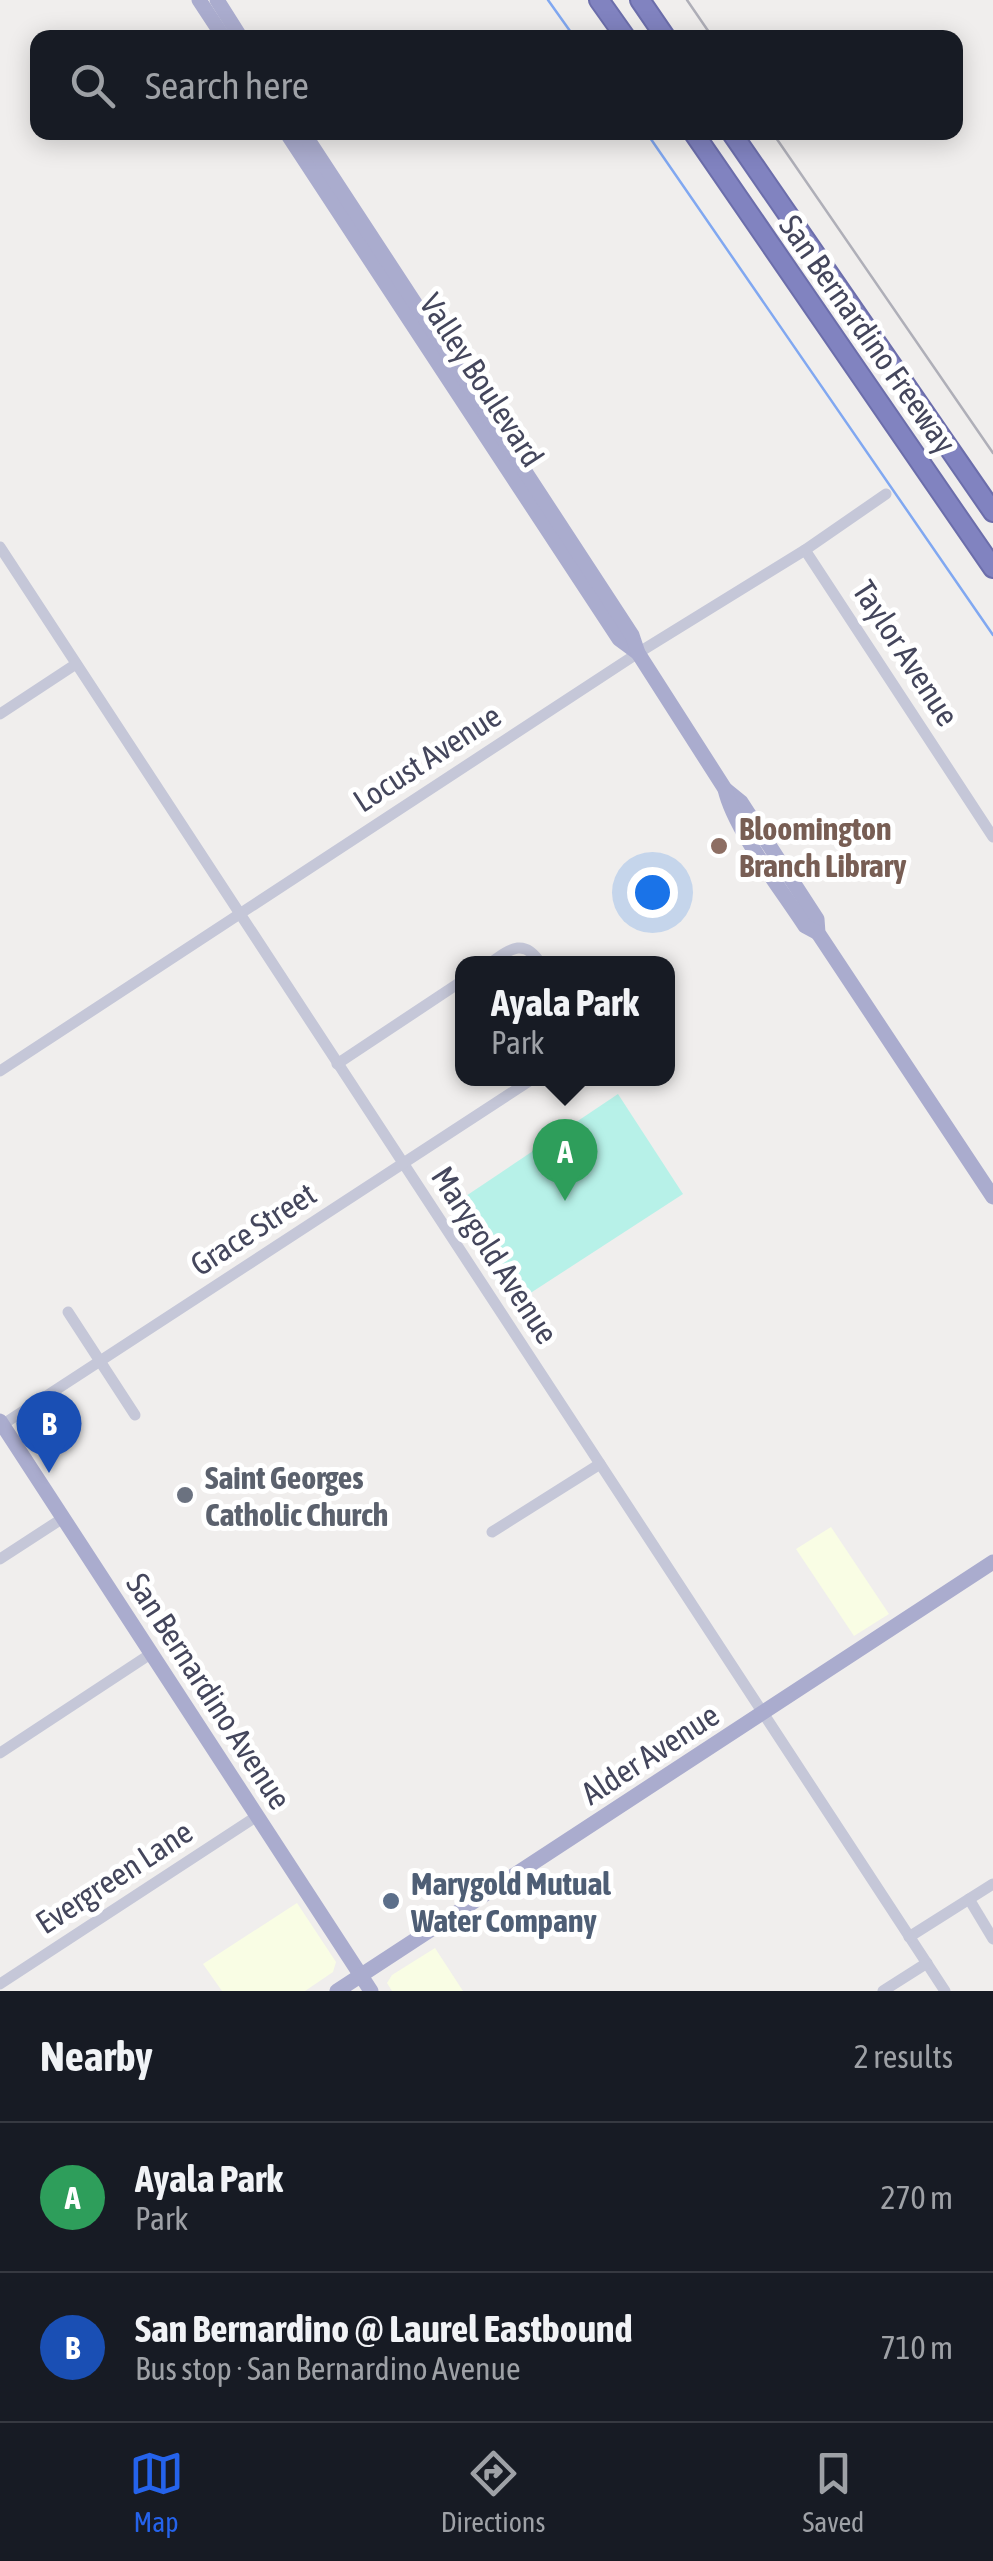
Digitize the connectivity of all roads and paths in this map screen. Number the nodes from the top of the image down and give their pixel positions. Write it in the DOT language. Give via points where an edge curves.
graph roads {
  1 [pos="199,0"];
  2 [pos="216,0"];
  3 [pos="599,0"];
  4 [pos="640,0"];
  5 [pos="219,30"];
  6 [pos="236,30"];
  7 [pos="620,30"];
  8 [pos="661,30"];
  9 [pos="291,140"];
  10 [pos="308,140"];
  11 [pos="699,140"];
  12 [pos="737,140"];
  13 [pos="886,494"];
  14 [pos="993,512"];
  15 [pos="0,547"];
  16 [pos="805,550"];
  17 [pos="993,568"];
  18 [pos="638,653"];
  19 [pos="76,664"];
  20 [pos="0,714"];
  21 [pos="993,837"];
  22 [pos="240,914"];
  23 [pos="502,956"];
  24 [pos="537,956"];
  25 [pos="455,986"];
  26 [pos="337,1064"];
  27 [pos="0,1071"];
  28 [pos="522,1086"];
  29 [pos="402,1164"];
  30 [pos="993,1197"];
  31 [pos="68,1312"];
  32 [pos="100,1362"];
  33 [pos="135,1415"];
  34 [pos="1,1423"];
  35 [pos="600,1464"];
  36 [pos="63,1518"];
  37 [pos="492,1532"];
  38 [pos="0,1559"];
  39 [pos="993,1562"];
  40 [pos="152,1653"];
  41 [pos="763,1713"];
  42 [pos="0,1753"];
  43 [pos="258,1816"];
  44 [pos="993,1884"];
  45 [pos="969,1899"];
  46 [pos="909,1938"];
  47 [pos="993,1939"];
  48 [pos="927,1962"];
  49 [pos="360,1975"];
  50 [pos="0,1984"];
  51 [pos="337,1991"];
  52 [pos="371,1991"];
  53 [pos="883,1991"];
  54 [pos="945,1991"];
  1 -- 5 [label="main road"];
  2 -- 6 [label="main road"];
  3 -- 7 [label="highway"];
  4 -- 8 [label="highway"];
  9 -- 18 [label="main road, Valley Boulevard" via="619,638"];
  10 -- 18 [label="main road, Valley Boulevard"];
  11 -- 17 [label="highway, San Bernardino Freeway"];
  12 -- 14 [label="highway, San Bernardino Freeway"];
  13 -- 16 [label="street, Locust Avenue"];
  15 -- 19 [label="street, Marygold Avenue"];
  16 -- 18 [label="street, Locust Avenue"];
  16 -- 21 [label="street, Taylor Avenue"];
  18 -- 22 [label="street, Locust Avenue"];
  18 -- 30 [label="main road, Valley Boulevard" via="725,788 754,848"];
  19 -- 20 [label="street"];
  19 -- 22 [label="street, Marygold Avenue"];
  22 -- 26 [label="street, Marygold Avenue"];
  22 -- 27 [label="street, Locust Avenue"];
  23 -- 24 [label="street" via="525,947"];
  25 -- 26 [label="street"];
  26 -- 29 [label="street, Marygold Avenue"];
  28 -- 29 [label="street, Grace Street"];
  29 -- 32 [label="street, Grace Street"];
  29 -- 35 [label="street, Marygold Avenue"];
  31 -- 32 [label="street"];
  32 -- 33 [label="street"];
  32 -- 34 [label="street, Grace Street"];
  34 -- 36 [label="main road, San Bernardino Avenue"];
  35 -- 37 [label="street"];
  35 -- 41 [label="street, Marygold Avenue"];
  36 -- 38 [label="street"];
  36 -- 40 [label="main road, San Bernardino Avenue"];
  39 -- 41 [label="main road, Alder Avenue"];
  40 -- 42 [label="street"];
  40 -- 43 [label="main road, San Bernardino Avenue"];
  41 -- 46 [label="street, Marygold Avenue"];
  41 -- 49 [label="main road, Alder Avenue"];
  43 -- 49 [label="main road, San Bernardino Avenue"];
  43 -- 50 [label="street, Evergreen Lane"];
  44 -- 45 [label="street"];
  45 -- 46 [label="street"];
  45 -- 47 [label="street"];
  46 -- 48 [label="street, Marygold Avenue"];
  48 -- 53 [label="street"];
  48 -- 54 [label="street, Marygold Avenue"];
  49 -- 51 [label="main road, Alder Avenue"];
  49 -- 52 [label="main road, San Bernardino Avenue"];
}
